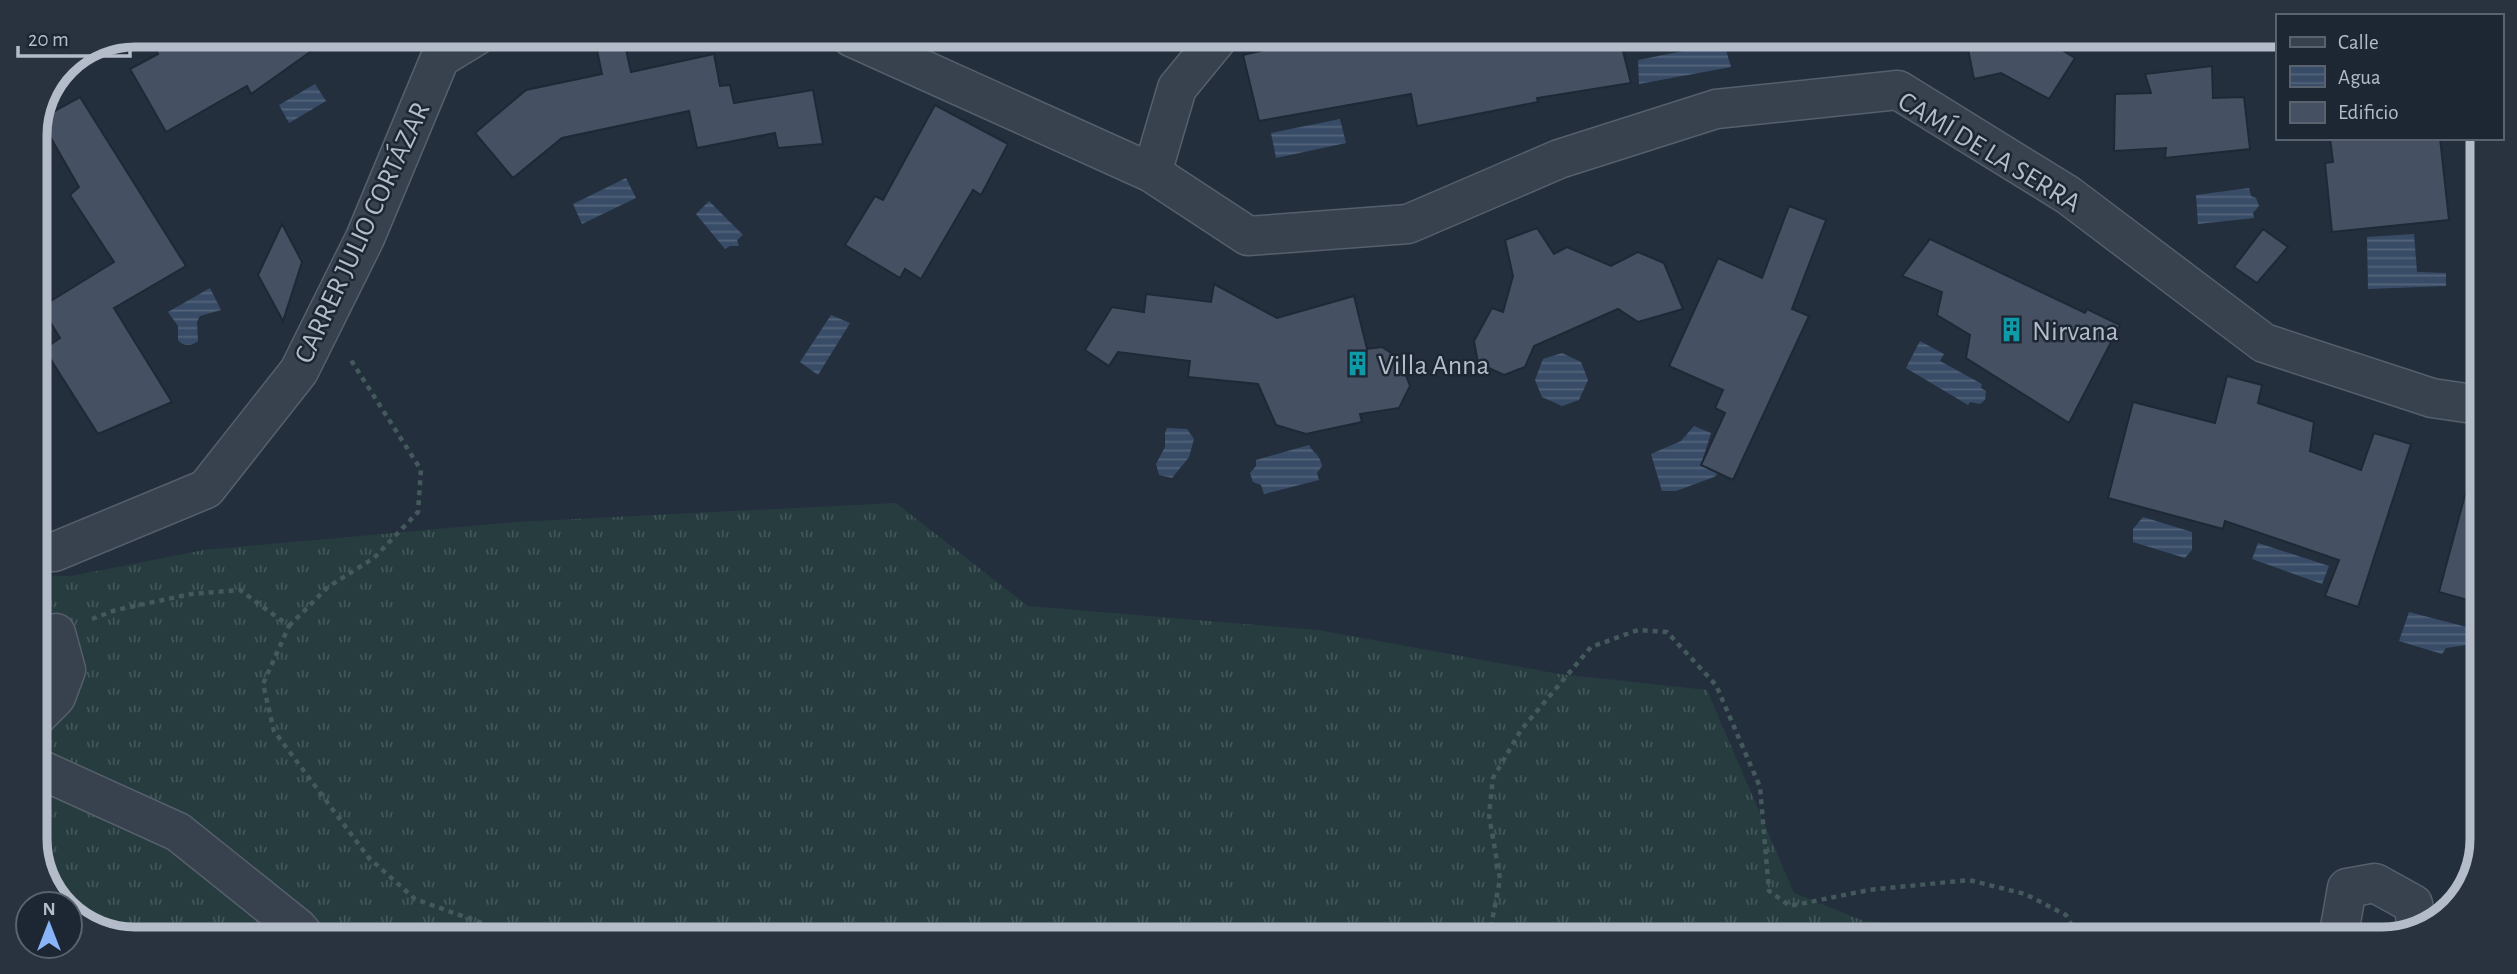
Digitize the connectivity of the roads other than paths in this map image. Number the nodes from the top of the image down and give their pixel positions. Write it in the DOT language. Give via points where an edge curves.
graph roads {
  1 [pos="458,47"];
  2 [pos="873,47"];
  3 [pos="1211,47"];
  4 [pos="1152,173"];
  5 [pos="2470,404"];
  6 [pos="47,552"];
  7 [pos="56,633"];
  8 [pos="47,706"];
  9 [pos="47,772"];
  10 [pos="2416,920"];
  11 [pos="294,927"];
  12 [pos="2340,927"];
  1 -- 6 [label="street, CARRER JULIO CORTÁZAR" via="440,58 365,238 299,370 206,489"];
  2 -- 4 [label="street"];
  3 -- 4 [label="street" via="1177,88"];
  4 -- 5 [label="street, CAMÍ DE LA SERRA" via="1248,236 1408,224 1559,159 1716,109 1898,90 2068,195 2264,343 2432,398"];
  7 -- 8 [label="street" via="66,670 56,697"];
  9 -- 11 [label="street" via="177,832"];
  10 -- 12 [label="street" via="2413,904 2375,883 2347,888"];
}
